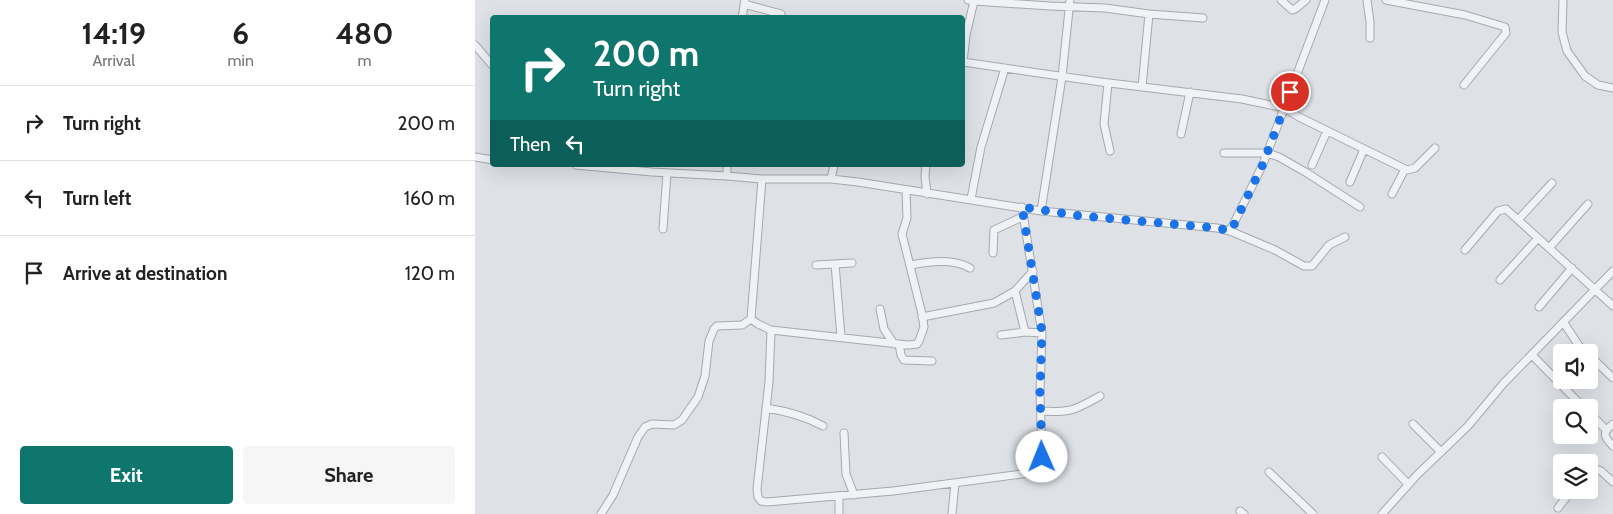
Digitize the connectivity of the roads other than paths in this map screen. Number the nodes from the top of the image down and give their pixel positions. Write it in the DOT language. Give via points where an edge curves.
graph roads {
  1 [pos="971,0"];
  2 [pos="1281,0"];
  3 [pos="1307,0"];
  4 [pos="1325,0"];
  5 [pos="1367,0"];
  6 [pos="1386,0"];
  7 [pos="1563,0"];
  8 [pos="745,2"];
  9 [pos="1069,3"];
  10 [pos="781,14"];
  11 [pos="1149,14"];
  12 [pos="743,15"];
  13 [pos="1203,18"];
  14 [pos="1370,38"];
  15 [pos="965,44"];
  16 [pos="475,45"];
  17 [pos="490,62"];
  18 [pos="965,62"];
  19 [pos="1005,68"];
  20 [pos="1062,77"];
  21 [pos="1108,83"];
  22 [pos="1464,85"];
  23 [pos="1142,87"];
  24 [pos="1613,88"];
  25 [pos="1190,92"];
  26 [pos="1284,108"];
  27 [pos="1327,131"];
  28 [pos="1181,134"];
  29 [pos="1435,148"];
  30 [pos="1364,149"];
  31 [pos="1110,151"];
  32 [pos="1224,153"];
  33 [pos="1267,153"];
  34 [pos="475,157"];
  35 [pos="490,160"];
  36 [pos="1312,164"];
  37 [pos="599,167"];
  38 [pos="727,167"];
  39 [pos="834,167"];
  40 [pos="926,167"];
  41 [pos="1405,169"];
  42 [pos="667,173"];
  43 [pos="727,176"];
  44 [pos="762,179"];
  45 [pos="831,179"];
  46 [pos="1350,182"];
  47 [pos="1552,183"];
  48 [pos="906,190"];
  49 [pos="927,194"];
  50 [pos="1392,194"];
  51 [pos="971,199"];
  52 [pos="1588,204"];
  53 [pos="1022,207"];
  54 [pos="1360,207"];
  55 [pos="1041,211"];
  56 [pos="1022,216"];
  57 [pos="1519,220"];
  58 [pos="663,229"];
  59 [pos="1231,231"];
  60 [pos="1345,237"];
  61 [pos="1538,238"];
  62 [pos="1549,248"];
  63 [pos="1465,250"];
  64 [pos="993,252"];
  65 [pos="852,263"];
  66 [pos="815,264"];
  67 [pos="835,264"];
  68 [pos="910,265"];
  69 [pos="969,268"];
  70 [pos="1572,268"];
  71 [pos="1033,271"];
  72 [pos="1613,271"];
  73 [pos="1500,280"];
  74 [pos="1596,290"];
  75 [pos="1015,291"];
  76 [pos="1613,306"];
  77 [pos="1539,307"];
  78 [pos="880,309"];
  79 [pos="922,317"];
  80 [pos="751,319"];
  81 [pos="1564,323"];
  82 [pos="771,330"];
  83 [pos="1025,332"];
  84 [pos="1042,332"];
  85 [pos="1001,335"];
  86 [pos="841,337"];
  87 [pos="897,344"];
  88 [pos="1578,344"];
  89 [pos="1531,356"];
  90 [pos="932,361"];
  91 [pos="1598,364"];
  92 [pos="1613,378"];
  93 [pos="1100,396"];
  94 [pos="1575,399"];
  95 [pos="766,408"];
  96 [pos="1041,410"];
  97 [pos="1598,422"];
  98 [pos="1413,424"];
  99 [pos="1613,424"];
  100 [pos="823,426"];
  101 [pos="1606,430"];
  102 [pos="844,433"];
  103 [pos="1613,446"];
  104 [pos="1441,452"];
  105 [pos="1382,457"];
  106 [pos="1598,469"];
  107 [pos="1269,472"];
  108 [pos="1613,482"];
  109 [pos="955,483"];
  110 [pos="1409,484"];
  111 [pos="854,495"];
  112 [pos="839,496"];
  113 [pos="1566,499"];
  114 [pos="1558,508"];
  115 [pos="601,514"];
  116 [pos="839,514"];
  117 [pos="952,514"];
  118 [pos="1313,514"];
  119 [pos="1381,514"];
  1 -- 9 [label="street" via="1050,6"];
  1 -- 15 [label="street"];
  2 -- 3 [label="street" via="1295,9"];
  4 -- 26 [label="street"];
  5 -- 14 [label="street"];
  6 -- 22 [label="street" via="1465,15 1505,27 1506,33"];
  7 -- 24 [label="street" via="1562,32 1567,51 1585,76 1598,85"];
  8 -- 10 [label="street"];
  8 -- 12 [label="street"];
  9 -- 11 [label="street"];
  9 -- 20 [label="street"];
  11 -- 13 [label="street"];
  11 -- 23 [label="street"];
  16 -- 17 [label="street"];
  18 -- 19 [label="street"];
  19 -- 20 [label="street"];
  19 -- 51 [label="street" via="981,147"];
  20 -- 21 [label="street"];
  20 -- 55 [label="street"];
  21 -- 23 [label="street"];
  21 -- 31 [label="street" via="1104,124"];
  23 -- 25 [label="street"];
  25 -- 26 [label="street"];
  25 -- 28 [label="street"];
  26 -- 27 [label="street"];
  26 -- 33 [label="street"];
  27 -- 30 [label="street"];
  27 -- 36 [label="street"];
  29 -- 41 [label="street" via="1415,168"];
  30 -- 41 [label="street"];
  30 -- 46 [label="street"];
  32 -- 33 [label="street"];
  33 -- 54 [label="street" via="1307,173"];
  33 -- 59 [label="street"];
  34 -- 35 [label="street"];
  37 -- 42 [label="street"];
  38 -- 43 [label="street"];
  39 -- 45 [label="street"];
  40 -- 49 [label="street"];
  41 -- 50 [label="street"];
  42 -- 43 [label="street"];
  42 -- 58 [label="street"];
  43 -- 44 [label="street"];
  44 -- 45 [label="street"];
  44 -- 80 [label="street"];
  45 -- 48 [label="street"];
  47 -- 57 [label="street"];
  48 -- 49 [label="street"];
  48 -- 68 [label="street" via="907,218 902,234"];
  49 -- 51 [label="street"];
  51 -- 53 [label="street"];
  52 -- 62 [label="street"];
  53 -- 55 [label="street"];
  53 -- 56 [label="street"];
  55 -- 59 [label="street"];
  56 -- 64 [label="street" via="994,230"];
  56 -- 71 [label="street"];
  57 -- 61 [label="street"];
  57 -- 63 [label="street" via="1506,209 1498,211"];
  59 -- 60 [label="street" via="1308,267 1329,245"];
  61 -- 62 [label="street"];
  61 -- 73 [label="street"];
  62 -- 70 [label="street"];
  65 -- 67 [label="street"];
  66 -- 67 [label="street"];
  67 -- 86 [label="street"];
  68 -- 69 [label="street" via="947,262"];
  68 -- 79 [label="street"];
  70 -- 74 [label="street"];
  70 -- 77 [label="street"];
  71 -- 75 [label="street"];
  71 -- 84 [label="street"];
  72 -- 74 [label="street"];
  74 -- 76 [label="street"];
  74 -- 81 [label="street"];
  75 -- 79 [label="street" via="994,303"];
  75 -- 83 [label="street"];
  78 -- 87 [label="street" via="885,329"];
  79 -- 87 [label="street" via="924,327 917,344"];
  80 -- 82 [label="street"];
  80 -- 115 [label="street" via="742,325 717,326 714,329 698,397 682,420 674,425 645,426"];
  81 -- 88 [label="street"];
  81 -- 89 [label="street"];
  82 -- 86 [label="street"];
  82 -- 95 [label="street"];
  83 -- 84 [label="street"];
  83 -- 85 [label="street"];
  84 -- 96 [label="street"];
  86 -- 87 [label="street"];
  87 -- 90 [label="street" via="904,360"];
  89 -- 94 [label="street"];
  89 -- 104 [label="street"];
  91 -- 92 [label="street"];
  93 -- 96 [label="street" via="1076,410"];
  95 -- 100 [label="street" via="790,412"];
  95 -- 112 [label="street" via="757,489 761,501"];
  96 -- 109 [label="street" via="1041,464 1037,470"];
  97 -- 101 [label="street"];
  98 -- 104 [label="street"];
  99 -- 101 [label="street"];
  101 -- 103 [label="street" via="1605,438"];
  102 -- 111 [label="street" via="846,474"];
  104 -- 110 [label="street"];
  105 -- 110 [label="street"];
  106 -- 108 [label="street"];
  107 -- 118 [label="street"];
  109 -- 111 [label="street"];
  109 -- 117 [label="street"];
  110 -- 119 [label="street"];
  111 -- 112 [label="street"];
  112 -- 116 [label="street"];
  113 -- 114 [label="street"];
}
